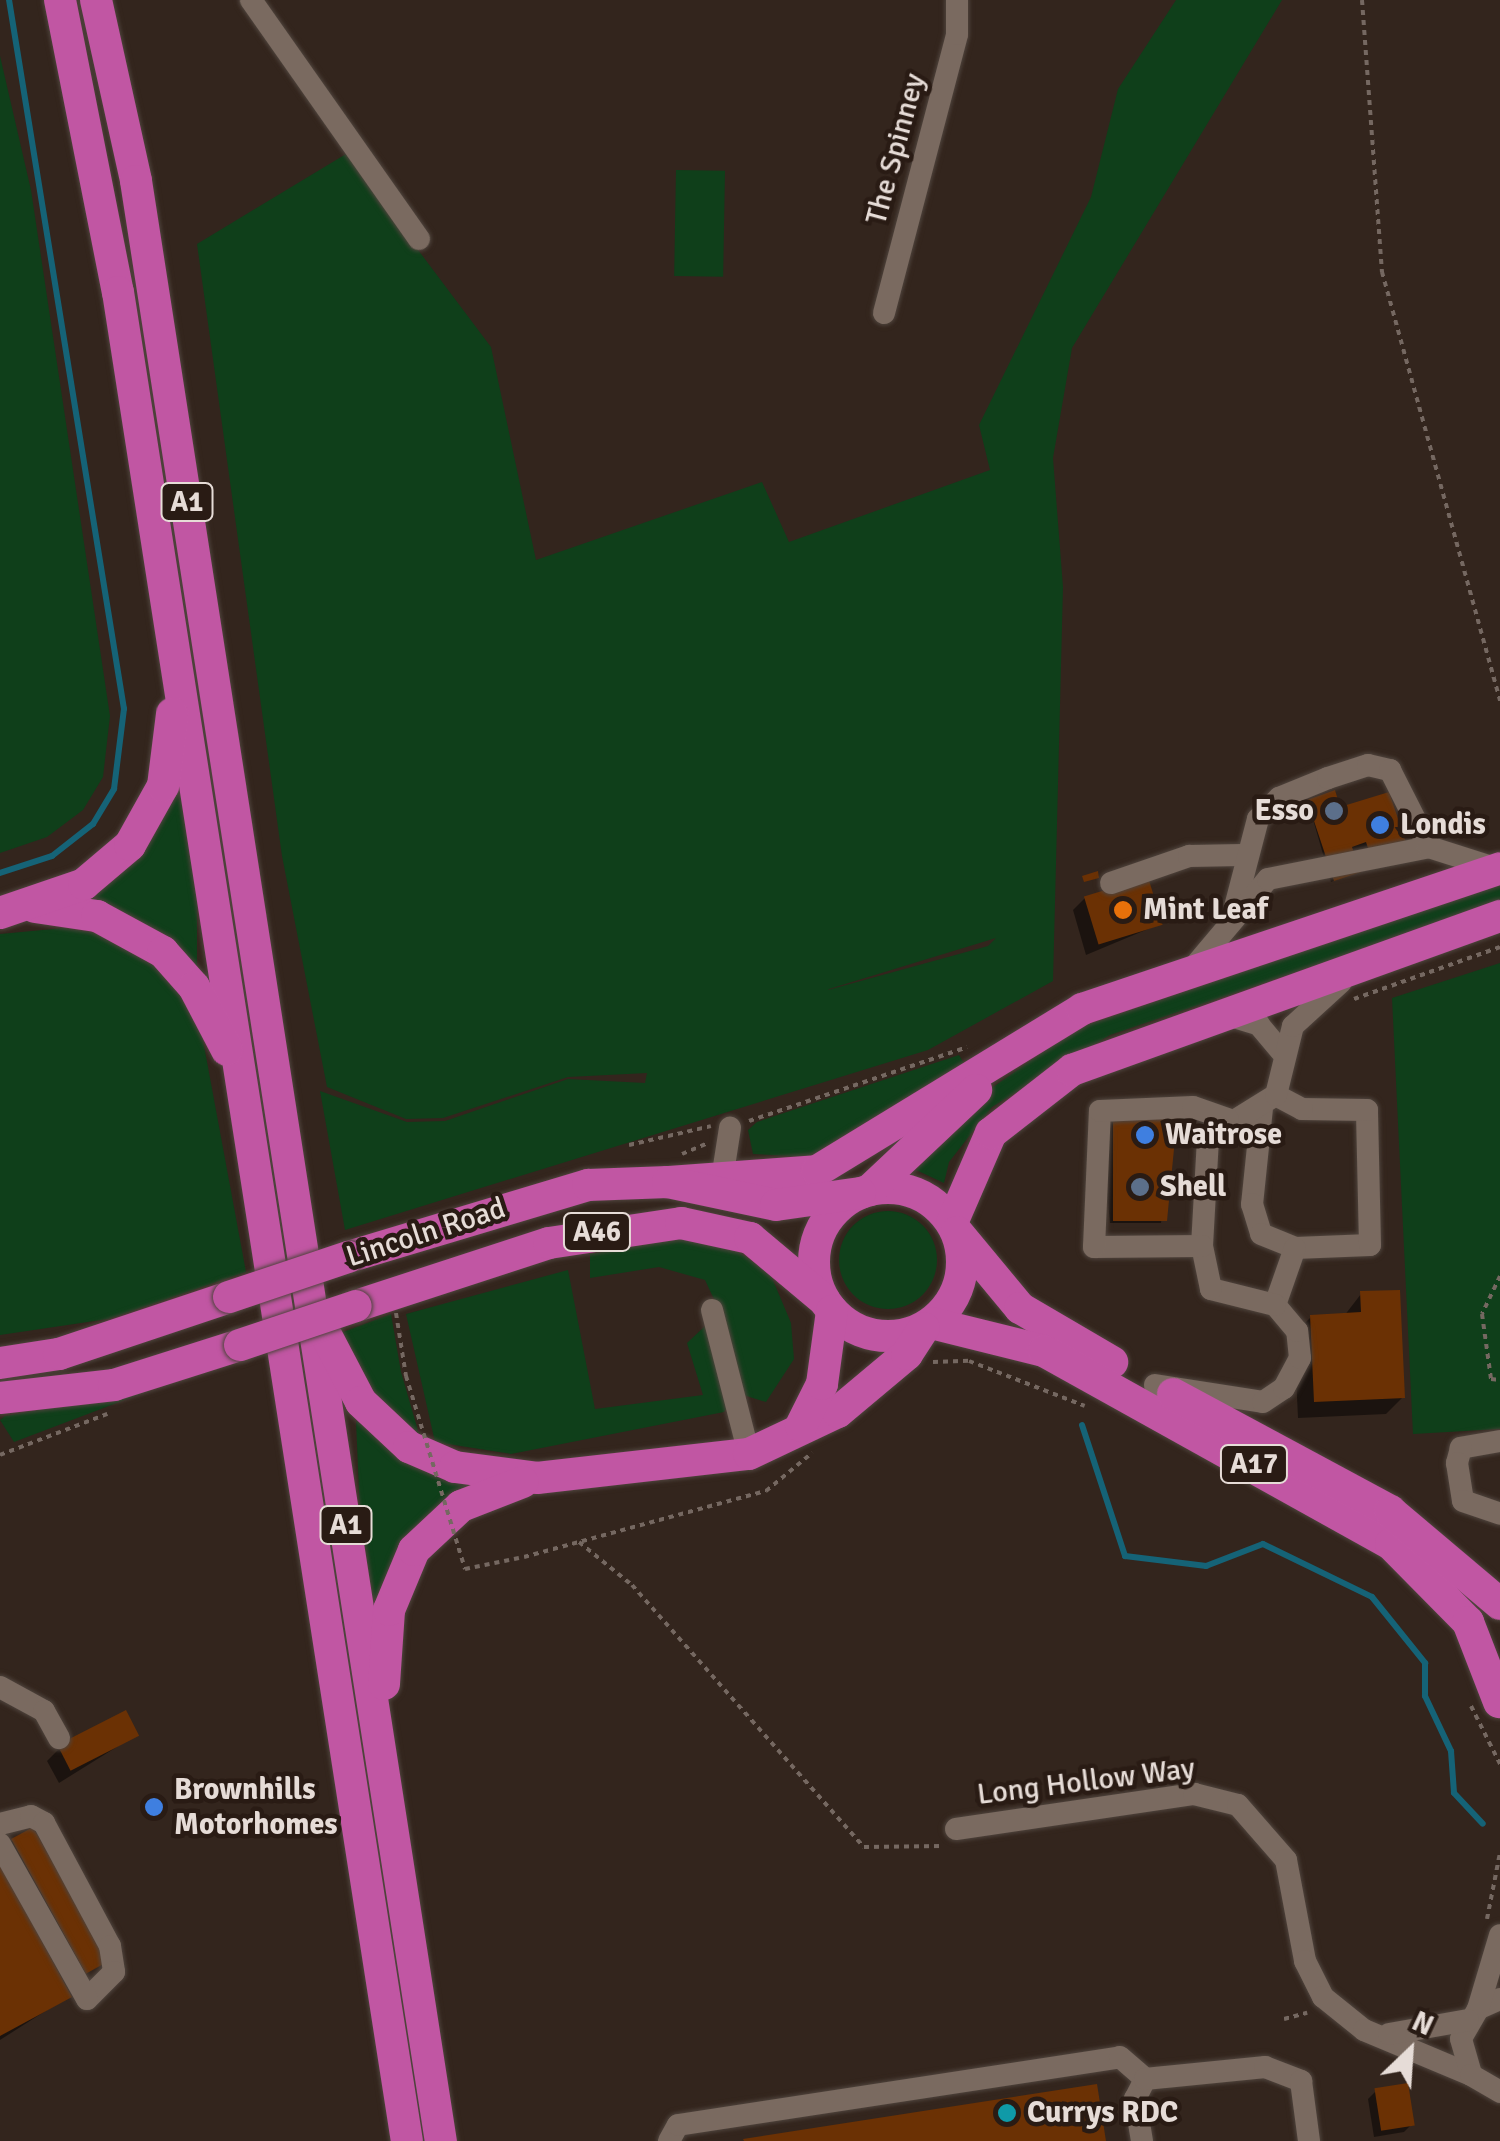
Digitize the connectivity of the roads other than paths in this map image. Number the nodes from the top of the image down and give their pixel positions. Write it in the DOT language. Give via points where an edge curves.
graph roads {
  1 [pos="60,0"];
  2 [pos="96,0"];
  3 [pos="251,0"];
  4 [pos="958,0"];
  5 [pos="418,239"];
  6 [pos="884,313"];
  7 [pos="172,625"];
  8 [pos="1429,848"];
  9 [pos="1242,855"];
  10 [pos="1499,869"];
  11 [pos="1111,883"];
  12 [pos="1235,908"];
  13 [pos="14,910"];
  14 [pos="1500,916"];
  15 [pos="1367,962"];
  16 [pos="1187,975"];
  17 [pos="1219,1013"];
  18 [pos="1042,1030"];
  19 [pos="1281,1051"];
  20 [pos="242,1080"];
  21 [pos="1269,1102"];
  22 [pos="1228,1119"];
  23 [pos="730,1128"];
  24 [pos="668,1170"];
  25 [pos="722,1178"];
  26 [pos="865,1191"];
  27 [pos="954,1228"];
  28 [pos="1202,1246"];
  29 [pos="1295,1248"];
  30 [pos="311,1301"];
  31 [pos="828,1305"];
  32 [pos="1275,1305"];
  33 [pos="712,1310"];
  34 [pos="927,1326"];
  35 [pos="0,1363"];
  36 [pos="1155,1385"];
  37 [pos="0,1398"];
  38 [pos="810,1436"];
  39 [pos="1500,1441"];
  40 [pos="750,1454"];
  41 [pos="537,1478"];
  42 [pos="1500,1514"];
  43 [pos="1500,1604"];
  44 [pos="1500,1668"];
  45 [pos="0,1686"];
  46 [pos="1500,1704"];
  47 [pos="59,1738"];
  48 [pos="380,1748"];
  49 [pos="0,1824"];
  50 [pos="956,1829"];
  51 [pos="0,1844"];
  52 [pos="1500,1935"];
  53 [pos="1500,1999"];
  54 [pos="1473,2014"];
  55 [pos="1376,2034"];
  56 [pos="1471,2075"];
  57 [pos="1146,2079"];
  58 [pos="1500,2092"];
  59 [pos="407,2141"];
  60 [pos="442,2141"];
  61 [pos="669,2141"];
  62 [pos="1142,2141"];
  63 [pos="1309,2141"];
  1 -- 7 [label="highway, A1" via="95,151"];
  2 -- 30 [label="highway, A1" via="136,181"];
  3 -- 5 [label="street"];
  4 -- 6 [label="street, The Spinney" via="957,34"];
  7 -- 13 [label="highway" via="169,762 154,807 99,873"];
  7 -- 20 [label="highway, A1"];
  8 -- 9 [label="street" via="1378,764 1279,798"];
  8 -- 10 [label="street"];
  8 -- 12 [label="street" via="1268,879"];
  9 -- 11 [label="street" via="1189,856"];
  9 -- 12 [label="street"];
  10 -- 16 [label="highway, A46"];
  12 -- 16 [label="street"];
  13 -- 20 [label="highway" via="97,916 163,952 194,987"];
  14 -- 15 [label="highway"];
  15 -- 17 [label="highway"];
  15 -- 19 [label="street" via="1302,1014"];
  16 -- 18 [label="highway, A46"];
  17 -- 19 [label="street" via="1259,1025"];
  17 -- 27 [label="highway" via="1119,1047 1033,1097 976,1152"];
  18 -- 25 [label="highway, A46" via="843,1161 788,1177"];
  18 -- 26 [label="highway, A46"];
  19 -- 21 [label="street"];
  20 -- 59 [label="highway, A1"];
  21 -- 22 [label="street"];
  21 -- 29 [label="street" via="1253,1220 1274,1244"];
  21 -- 29 [label="street" via="1368,1110 1370,1245"];
  22 -- 28 [label="street" via="1204,1152"];
  22 -- 28 [label="street" via="1192,1107 1114,1106 1096,1118 1094,1247"];
  23 -- 25 [label="street"];
  24 -- 25 [label="highway, A46"];
  24 -- 26 [label="highway, Lincoln Road / A46" via="776,1205"];
  24 -- 35 [label="highway, Lincoln Road / A46, bridge" via="566,1189 59,1354"];
  26 -- 27 [label="highway" via="913,1192"];
  26 -- 31 [label="highway" via="818,1238"];
  27 -- 34 [label="highway" via="959,1287"];
  27 -- 36 [label="highway, A17" via="1020,1308"];
  28 -- 32 [label="street" via="1212,1289"];
  29 -- 32 [label="street"];
  30 -- 41 [label="highway" via="350,1384 390,1434 454,1468"];
  30 -- 48 [label="highway, A1"];
  31 -- 34 [label="highway" via="872,1335"];
  31 -- 37 [label="highway, Lincoln Road / A46, bridge" via="750,1238 681,1223 549,1243 114,1385"];
  31 -- 38 [label="highway"];
  32 -- 36 [label="street" via="1300,1345 1292,1397 1251,1404"];
  33 -- 40 [label="street"];
  34 -- 38 [label="highway" via="912,1349"];
  34 -- 46 [label="highway, A17" via="1044,1351 1391,1544 1468,1622"];
  36 -- 43 [label="highway, A17" via="1390,1511"];
  38 -- 40 [label="highway"];
  39 -- 42 [label="street" via="1461,1448 1463,1501"];
  40 -- 41 [label="highway"];
  41 -- 48 [label="highway" via="460,1506 404,1567 390,1610"];
  44 -- 46 [label="highway"];
  45 -- 47 [label="street" via="44,1711"];
  48 -- 60 [label="highway, A1"];
  49 -- 51 [label="street" via="31,1816 44,1823 110,1946 114,1972 87,1999"];
  50 -- 55 [label="street, Long Hollow Way" via="1177,1795 1238,1805 1286,1860 1316,1987 1342,2017"];
  52 -- 54 [label="street"];
  53 -- 54 [label="street"];
  54 -- 55 [label="street" via="1439,2032"];
  54 -- 56 [label="street" via="1461,2052"];
  55 -- 56 [label="street, Long Hollow Way"];
  56 -- 58 [label="street, Long Hollow Way"];
  57 -- 61 [label="street" via="1120,2056 678,2125"];
  57 -- 62 [label="street" via="1135,2099"];
  57 -- 63 [label="street" via="1264,2067 1301,2081"];
}
